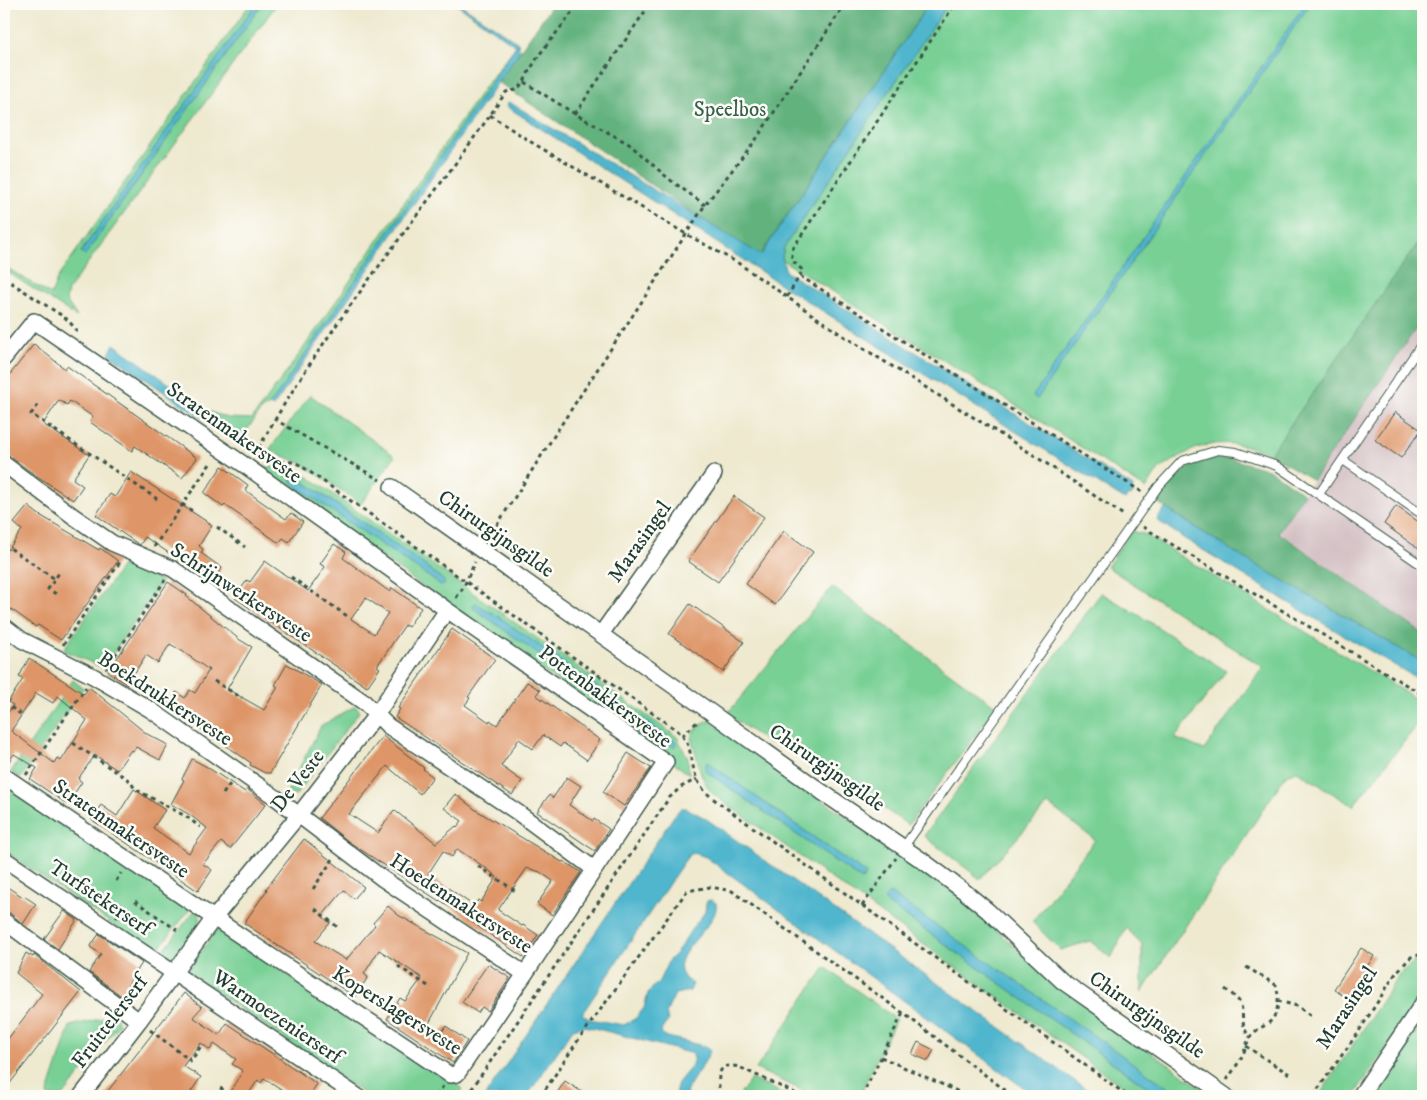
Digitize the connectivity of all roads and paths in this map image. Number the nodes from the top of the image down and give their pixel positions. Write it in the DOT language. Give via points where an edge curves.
graph roads {
  1 [pos="579,4"];
  2 [pos="650,4"];
  3 [pos="845,4"];
  4 [pos="955,4"];
  5 [pos="524,82"];
  6 [pos="575,114"];
  7 [pos="490,116"];
  8 [pos="705,205"];
  9 [pos="686,234"];
  10 [pos="800,276"];
  11 [pos="4,278"];
  12 [pos="788,295"];
  13 [pos="68,320"];
  14 [pos="1423,342"];
  15 [pos="4,358"];
  16 [pos="38,405"];
  17 [pos="274,419"];
  18 [pos="220,449"];
  19 [pos="1343,460"];
  20 [pos="252,462"];
  21 [pos="260,462"];
  22 [pos="4,464"];
  23 [pos="714,474"];
  24 [pos="392,487"];
  25 [pos="1319,494"];
  26 [pos="1151,497"];
  27 [pos="157,499"];
  28 [pos="182,504"];
  29 [pos="1423,508"];
  30 [pos="195,513"];
  31 [pos="1134,522"];
  32 [pos="217,527"];
  33 [pos="4,544"];
  34 [pos="245,547"];
  35 [pos="129,550"];
  36 [pos="481,550"];
  37 [pos="146,558"];
  38 [pos="1423,566"];
  39 [pos="173,569"];
  40 [pos="59,573"];
  41 [pos="291,577"];
  42 [pos="55,580"];
  43 [pos="465,582"];
  44 [pos="56,594"];
  45 [pos="447,610"];
  46 [pos="347,616"];
  47 [pos="4,626"];
  48 [pos="601,634"];
  49 [pos="55,656"];
  50 [pos="96,678"];
  51 [pos="214,681"];
  52 [pos="1423,695"];
  53 [pos="242,698"];
  54 [pos="4,703"];
  55 [pos="709,710"];
  56 [pos="376,715"];
  57 [pos="24,716"];
  58 [pos="682,736"];
  59 [pos="73,743"];
  60 [pos="4,776"];
  61 [pos="697,778"];
  62 [pos="18,786"];
  63 [pos="298,816"];
  64 [pos="200,827"];
  65 [pos="341,848"];
  66 [pos="904,848"];
  67 [pos="4,859"];
  68 [pos="478,866"];
  69 [pos="594,869"];
  70 [pos="313,889"];
  71 [pos="517,892"];
  72 [pos="135,901"];
  73 [pos="862,906"];
  74 [pos="316,909"];
  75 [pos="214,918"];
  76 [pos="4,921"];
  77 [pos="340,929"];
  78 [pos="177,930"];
  79 [pos="1423,954"];
  80 [pos="1243,965"];
  81 [pos="398,966"];
  82 [pos="173,972"];
  83 [pos="525,974"];
  84 [pos="431,988"];
  85 [pos="1225,989"];
  86 [pos="1278,1001"];
  87 [pos="1423,1004"];
  88 [pos="902,1012"];
  89 [pos="1311,1016"];
  90 [pos="139,1021"];
  91 [pos="1250,1037"];
  92 [pos="201,1046"];
  93 [pos="1246,1046"];
  94 [pos="881,1057"];
  95 [pos="1291,1075"];
  96 [pos="220,1088"];
  97 [pos="1223,1094"];
  98 [pos="80,1096"];
  99 [pos="233,1096"];
  100 [pos="357,1096"];
  101 [pos="467,1096"];
  102 [pos="541,1096"];
  103 [pos="720,1096"];
  104 [pos="801,1096"];
  105 [pos="862,1096"];
  106 [pos="968,1096"];
  107 [pos="1013,1096"];
  108 [pos="1128,1096"];
  109 [pos="1314,1096"];
  110 [pos="1360,1096"];
  1 -- 5 [label="path" via="538,55"];
  2 -- 6 [label="path"];
  3 -- 8 [label="path" via="755,141"];
  4 -- 10 [label="path" via="793,248 793,260 803,270"];
  5 -- 6 [label="path"];
  5 -- 7 [label="path" via="516,90 506,92"];
  6 -- 8 [label="path" via="629,144"];
  7 -- 9 [label="path"];
  7 -- 17 [label="path" via="315,354"];
  8 -- 9 [label="path"];
  9 -- 12 [label="path"];
  9 -- 36 [label="path"];
  10 -- 12 [label="path"];
  10 -- 26 [label="path"];
  11 -- 13 [label="path"];
  12 -- 31 [label="path" via="839,333"];
  14 -- 19 [label="lane"];
  15 -- 18 [label="street, Stratenmakersveste" via="34,321"];
  16 -- 27 [label="path" via="31,414"];
  17 -- 20 [label="path"];
  17 -- 24 [label="path"];
  18 -- 28 [label="path"];
  18 -- 45 [label="street, Stratenmakersveste"];
  19 -- 25 [label="lane"];
  19 -- 29 [label="lane" via="1420,513"];
  21 -- 43 [label="path" via="294,462"];
  22 -- 35 [label="street, Schrijnwerkersveste" via="112,543"];
  23 -- 48 [label="street, Marasingel"];
  24 -- 36 [label="street, Chirurgijnsgilde"];
  25 -- 26 [label="lane" via="1277,466 1236,452 1218,450 1182,462"];
  25 -- 38 [label="lane"];
  26 -- 31 [label="lane"];
  28 -- 30 [label="path"];
  28 -- 37 [label="path"];
  31 -- 52 [label="path"];
  31 -- 66 [label="lane"];
  32 -- 34 [label="path"];
  33 -- 42 [label="path"];
  35 -- 37 [label="street, Schrijnwerkersveste"];
  35 -- 49 [label="path"];
  36 -- 43 [label="path"];
  36 -- 48 [label="street, Chirurgijnsgilde"];
  37 -- 39 [label="street, Schrijnwerkersveste"];
  39 -- 50 [label="path"];
  39 -- 56 [label="street, Schrijnwerkersveste" via="365,703"];
  40 -- 42 [label="path"];
  41 -- 46 [label="path"];
  42 -- 44 [label="path" via="48,588"];
  43 -- 45 [label="path"];
  43 -- 58 [label="path"];
  45 -- 56 [label="street, De Veste"];
  45 -- 69 [label="street, Pottenbakkersveste" via="666,762"];
  47 -- 49 [label="street, Boekdrukkersveste" via="22,640"];
  48 -- 55 [label="street, Chirurgijnsgilde"];
  49 -- 50 [label="street, Boekdrukkersveste"];
  50 -- 62 [label="path"];
  50 -- 63 [label="street, Boekdrukkersveste" via="159,716"];
  51 -- 53 [label="path"];
  54 -- 57 [label="path"];
  55 -- 58 [label="path"];
  55 -- 66 [label="street, Chirurgijnsgilde"];
  56 -- 63 [label="street, De Veste"];
  56 -- 69 [label="street"];
  58 -- 61 [label="path" via="690,750"];
  59 -- 64 [label="path" via="130,782 135,789 187,816"];
  60 -- 62 [label="street, Stratenmakersveste"];
  61 -- 73 [label="path" via="714,800"];
  61 -- 101 [label="path" via="669,798"];
  62 -- 75 [label="street, Stratenmakersveste"];
  63 -- 65 [label="street, Hoedenmakersveste"];
  63 -- 75 [label="street, De Veste"];
  65 -- 70 [label="path"];
  65 -- 83 [label="street, Hoedenmakersveste"];
  66 -- 73 [label="path"];
  66 -- 97 [label="street, Chirurgijnsgilde" via="988,911 1062,981"];
  67 -- 82 [label="street, Turfstekerserf"];
  68 -- 71 [label="path"];
  69 -- 83 [label="street, Hoedenmakersveste"];
  72 -- 78 [label="path"];
  73 -- 108 [label="path"];
  74 -- 77 [label="path"];
  75 -- 82 [label="street, De Veste"];
  75 -- 83 [label="street, Koperslagersveste" via="450,1075 456,1074"];
  76 -- 90 [label="street"];
  79 -- 109 [label="path, Marasingel" via="1411,957 1396,973"];
  80 -- 86 [label="path" via="1276,985"];
  81 -- 84 [label="path"];
  82 -- 90 [label="street, Fruittelerserf"];
  82 -- 100 [label="street, Warmoezenierserf"];
  85 -- 91 [label="path" via="1240,1003 1244,1028"];
  86 -- 89 [label="path" via="1297,1006"];
  86 -- 91 [label="path" via="1271,1021"];
  87 -- 110 [label="street"];
  88 -- 94 [label="path"];
  88 -- 102 [label="path" via="732,891 710,887 687,891"];
  88 -- 107 [label="path"];
  90 -- 92 [label="path" via="190,1061"];
  90 -- 98 [label="street, Fruittelerserf"];
  91 -- 93 [label="path"];
  93 -- 95 [label="path"];
  93 -- 97 [label="path"];
  94 -- 105 [label="path"];
  94 -- 106 [label="path"];
  96 -- 99 [label="path"];
  103 -- 104 [label="path" via="720,1071 730,1064"];
}
